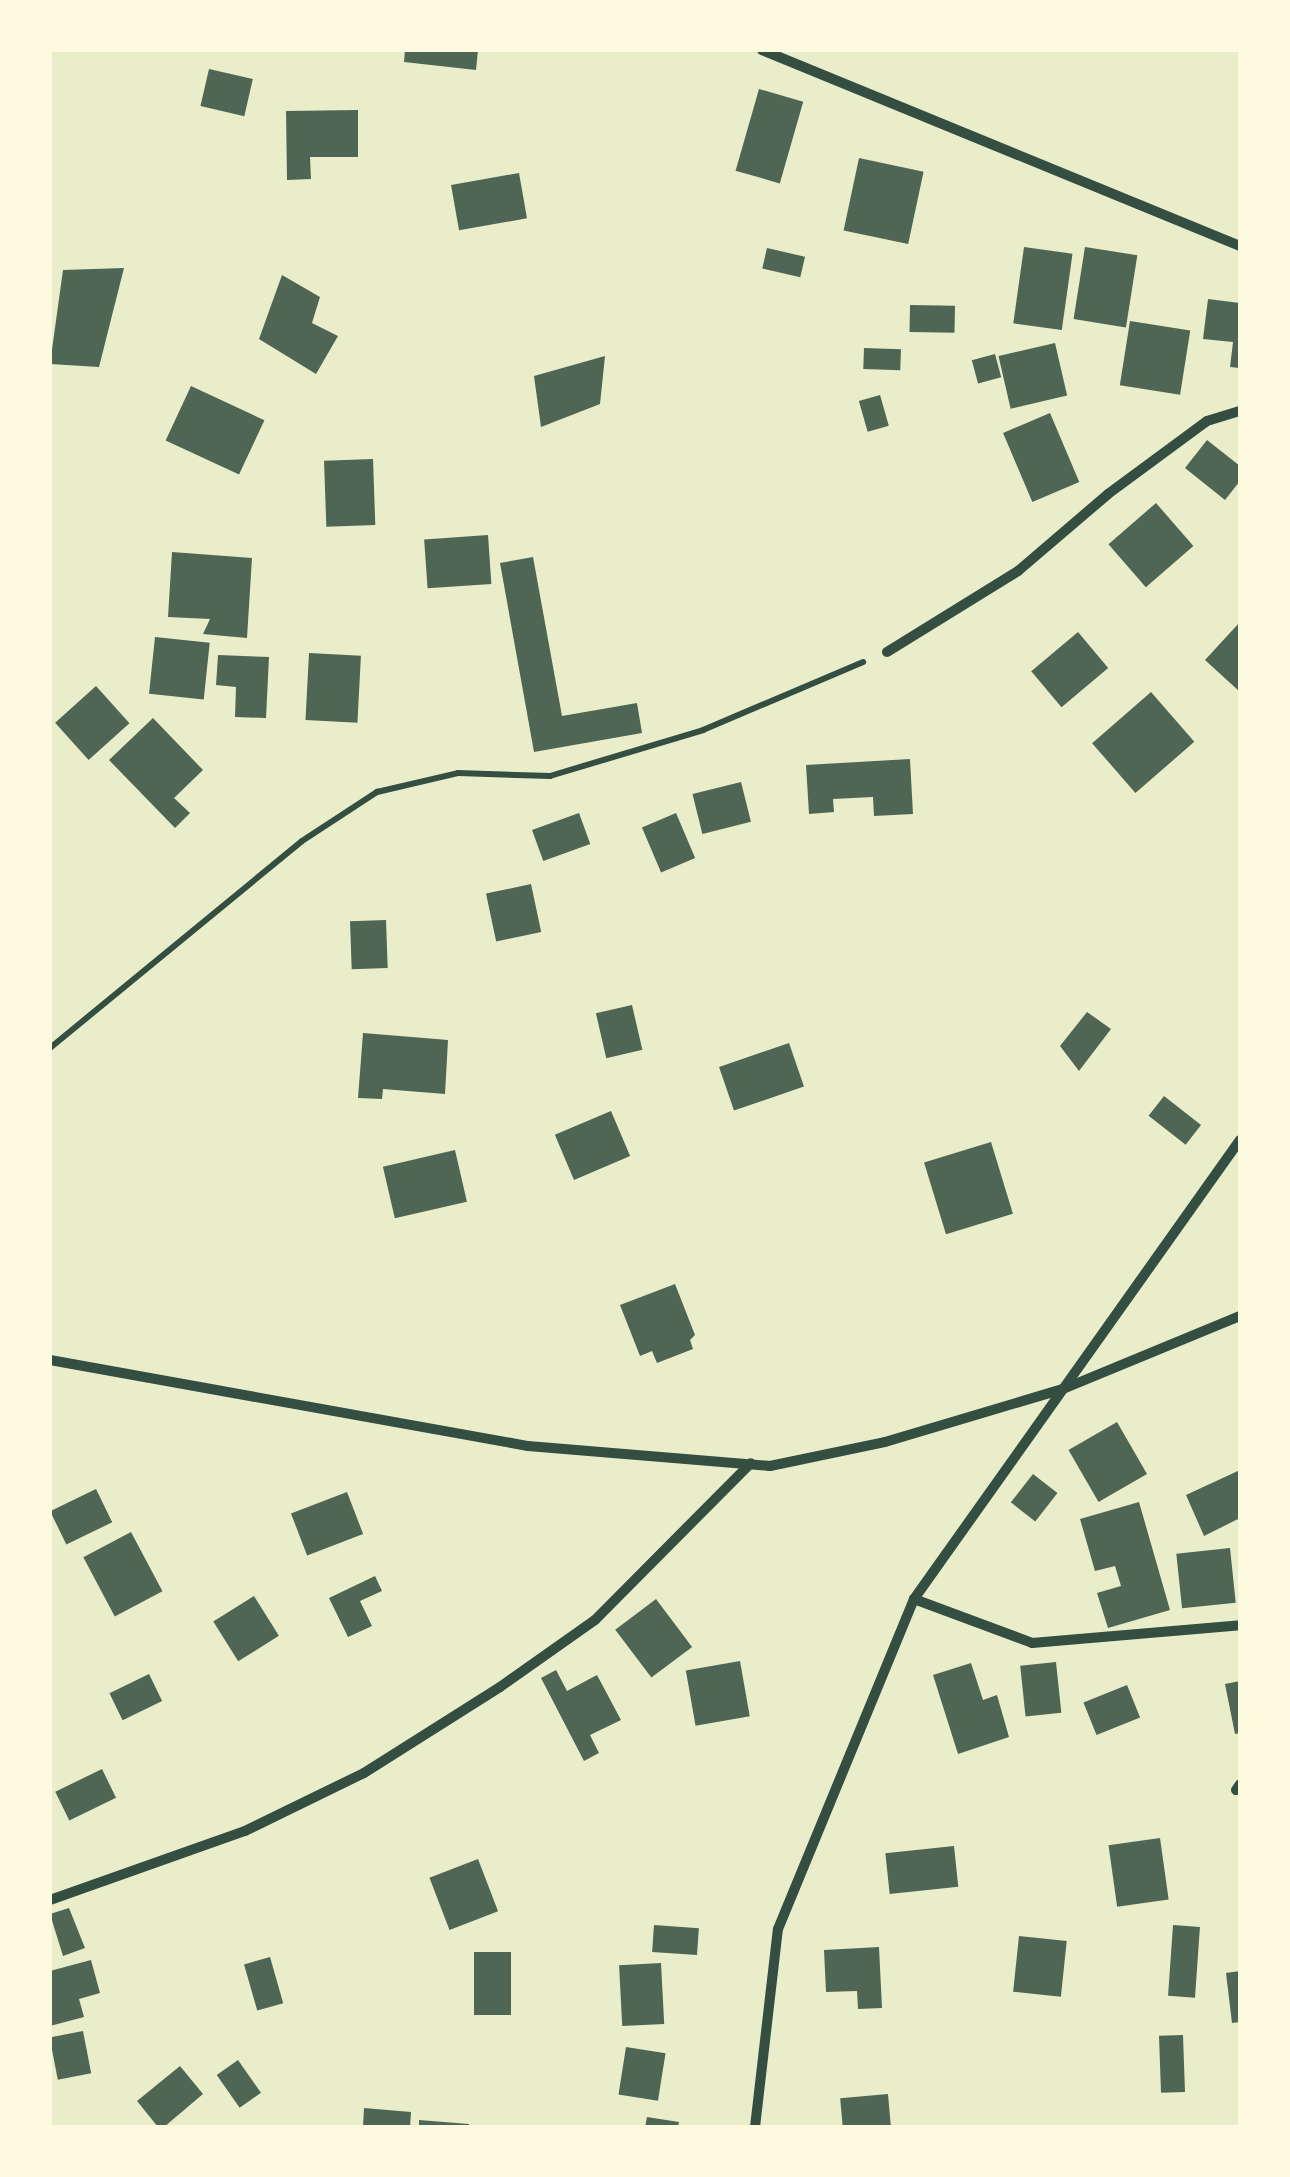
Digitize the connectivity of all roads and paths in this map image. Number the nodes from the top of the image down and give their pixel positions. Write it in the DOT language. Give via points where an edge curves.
graph roads {
  1 [pos="762,50"];
  2 [pos="1240,246"];
  3 [pos="1240,411"];
  4 [pos="887,652"];
  5 [pos="50,1048"];
  6 [pos="1240,1140"];
  7 [pos="1240,1316"];
  8 [pos="50,1360"];
  9 [pos="1063,1389"];
  10 [pos="751,1464"];
  11 [pos="914,1599"];
  12 [pos="1240,1625"];
  13 [pos="50,1900"];
  14 [pos="755,2127"];
  1 -- 2 [label="street"];
  3 -- 4 [label="street" via="1206,421 1018,572"];
  4 -- 5 [label="path" via="703,730 550,776 458,773 377,792 302,841"];
  6 -- 9 [label="street"];
  7 -- 9 [label="street"];
  8 -- 10 [label="street" via="528,1446"];
  9 -- 10 [label="street" via="872,1445"];
  9 -- 11 [label="street"];
  10 -- 13 [label="street" via="595,1620 364,1773 245,1831"];
  11 -- 12 [label="street" via="1032,1644"];
  11 -- 14 [label="street" via="778,1929"];
}
